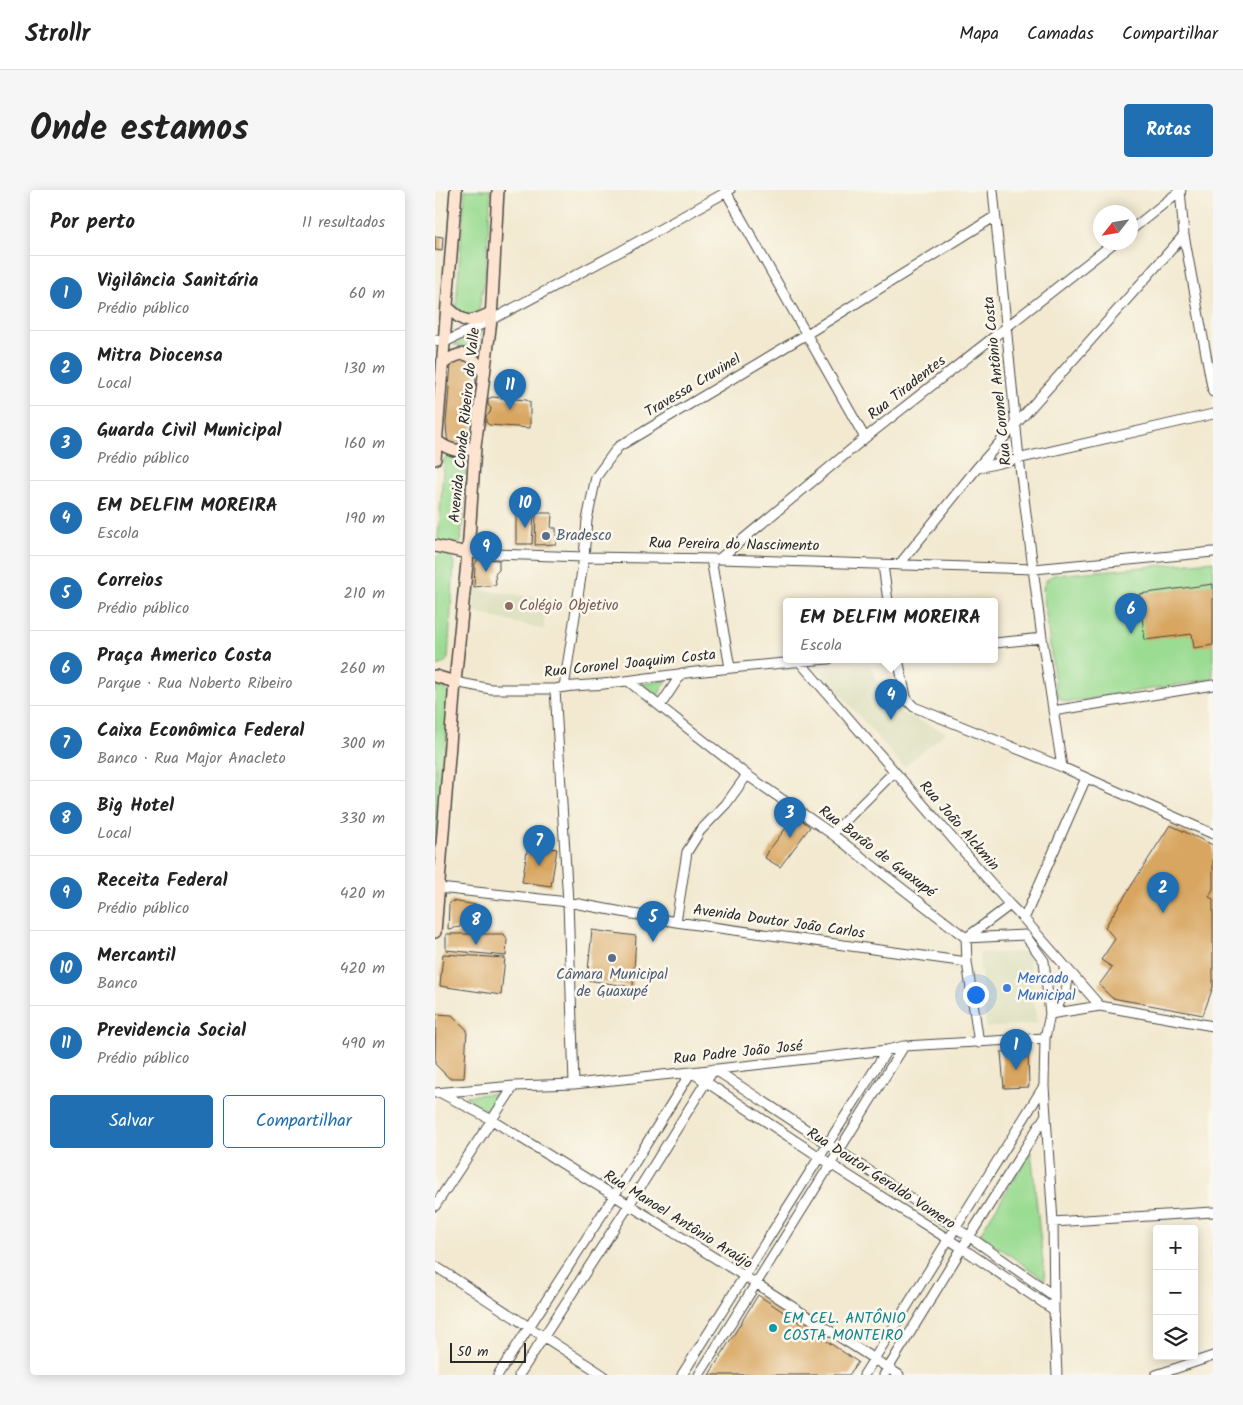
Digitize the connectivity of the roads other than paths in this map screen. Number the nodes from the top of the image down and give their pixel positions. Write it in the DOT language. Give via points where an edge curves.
graph roads {
  1 [pos="457,190"];
  2 [pos="498,190"];
  3 [pos="993,190"];
  4 [pos="1180,190"];
  5 [pos="727,191"];
  6 [pos="995,217"];
  7 [pos="1138,224"];
  8 [pos="1185,235"];
  9 [pos="1105,250"];
  10 [pos="447,308"];
  11 [pos="491,316"];
  12 [pos="1007,327"];
  13 [pos="807,334"];
  14 [pos="440,341"];
  15 [pos="444,363"];
  16 [pos="484,373"];
  17 [pos="1213,392"];
  18 [pos="1213,414"];
  19 [pos="1016,423"];
  20 [pos="865,438"];
  21 [pos="437,440"];
  22 [pos="475,447"];
  23 [pos="1019,458"];
  24 [pos="435,459"];
  25 [pos="977,468"];
  26 [pos="435,546"];
  27 [pos="1213,552"];
  28 [pos="468,553"];
  29 [pos="584,557"];
  30 [pos="715,559"];
  31 [pos="883,565"];
  32 [pos="899,565"];
  33 [pos="1034,569"];
  34 [pos="888,598"];
  35 [pos="1042,638"];
  36 [pos="998,643"];
  37 [pos="783,663"];
  38 [pos="801,663"];
  39 [pos="899,663"];
  40 [pos="730,668"];
  41 [pos="682,673"];
  42 [pos="435,676"];
  43 [pos="628,681"];
  44 [pos="455,682"];
  45 [pos="1213,685"];
  46 [pos="560,688"];
  47 [pos="660,706"];
  48 [pos="1053,712"];
  49 [pos="1062,767"];
  50 [pos="894,772"];
  51 [pos="747,775"];
  52 [pos="1086,778"];
  53 [pos="832,834"];
  54 [pos="1213,834"];
  55 [pos="437,874"];
  56 [pos="437,887"];
  57 [pos="568,902"];
  58 [pos="1010,905"];
  59 [pos="1024,919"];
  60 [pos="676,922"];
  61 [pos="435,932"];
  62 [pos="966,938"];
  63 [pos="967,962"];
  64 [pos="1062,962"];
  65 [pos="1100,1006"];
  66 [pos="1050,1014"];
  67 [pos="1213,1026"];
  68 [pos="1045,1038"];
  69 [pos="979,1043"];
  70 [pos="905,1046"];
  71 [pos="887,1050"];
  72 [pos="713,1069"];
  73 [pos="691,1072"];
  74 [pos="706,1082"];
  75 [pos="574,1084"];
  76 [pos="514,1086"];
  77 [pos="1044,1086"];
  78 [pos="438,1093"];
  79 [pos="1046,1115"];
  80 [pos="492,1120"];
  81 [pos="827,1144"];
  82 [pos="840,1152"];
  83 [pos="819,1156"];
  84 [pos="832,1165"];
  85 [pos="614,1196"];
  86 [pos="629,1205"];
  87 [pos="435,1206"];
  88 [pos="1213,1212"];
  89 [pos="1053,1222"];
  90 [pos="956,1229"];
  91 [pos="969,1237"];
  92 [pos="949,1240"];
  93 [pos="962,1248"];
  94 [pos="435,1266"];
  95 [pos="743,1276"];
  96 [pos="757,1284"];
  97 [pos="1054,1296"];
  98 [pos="1054,1310"];
  99 [pos="528,1327"];
  100 [pos="543,1337"];
  101 [pos="1213,1356"];
  102 [pos="874,1360"];
  103 [pos="886,1372"];
  104 [pos="498,1375"];
  105 [pos="519,1375"];
  106 [pos="603,1375"];
  107 [pos="682,1375"];
  108 [pos="699,1375"];
  109 [pos="864,1375"];
  110 [pos="899,1375"];
  111 [pos="1057,1375"];
  112 [pos="1156,1375"];
  1 -- 10 [label="main road, Avenida Conde Ribeiro do Valle"];
  2 -- 11 [label="main road, Avenida Conde Ribeiro do Valle"];
  3 -- 6 [label="street, Rua Coronel Antônio Costa"];
  4 -- 7 [label="street"];
  4 -- 8 [label="street"];
  5 -- 11 [label="street" via="621,251"];
  5 -- 13 [label="street"];
  6 -- 12 [label="street, Rua Coronel Antônio Costa"];
  6 -- 13 [label="street, Travessa Cruvinel"];
  8 -- 17 [label="street"];
  8 -- 19 [label="street"];
  9 -- 12 [label="street, Rua Tiradentes"];
  10 -- 11 [label="main road" via="466,321"];
  10 -- 14 [label="main road, Avenida Conde Ribeiro do Valle"];
  11 -- 14 [label="street"];
  11 -- 16 [label="main road, Avenida Conde Ribeiro do Valle"];
  12 -- 19 [label="street, Rua Coronel Antônio Costa"];
  12 -- 20 [label="street, Rua Tiradentes"];
  13 -- 20 [label="street"];
  13 -- 29 [label="street, Travessa Cruvinel" via="618,447 596,477 587,520"];
  14 -- 15 [label="main road, Avenida Conde Ribeiro do Valle"];
  15 -- 16 [label="main road" via="451,357 466,354 472,356"];
  15 -- 21 [label="main road, Avenida Conde Ribeiro do Valle"];
  16 -- 22 [label="main road, Avenida Conde Ribeiro do Valle"];
  18 -- 23 [label="street"];
  19 -- 23 [label="street, Rua Coronel Antônio Costa"];
  19 -- 25 [label="street"];
  20 -- 30 [label="street, Rua Tiradentes"];
  21 -- 22 [label="main road" via="453,450"];
  21 -- 24 [label="main road, Avenida Conde Ribeiro do Valle"];
  22 -- 28 [label="main road, Avenida Conde Ribeiro do Valle"];
  23 -- 25 [label="street"];
  23 -- 33 [label="street, Rua Coronel Antônio Costa"];
  25 -- 32 [label="street"];
  26 -- 28 [label="main road, Rua Pereira do Nascimento"];
  27 -- 33 [label="street, Rua Pereira do Nascimento"];
  28 -- 29 [label="street, Rua Pereira do Nascimento"];
  28 -- 44 [label="main road, Avenida Conde Ribeiro do Valle"];
  29 -- 30 [label="street, Rua Pereira do Nascimento"];
  29 -- 46 [label="street, Travessa Cruvinel"];
  30 -- 31 [label="street, Rua Pereira do Nascimento"];
  30 -- 40 [label="street"];
  31 -- 32 [label="street, Rua Pereira do Nascimento"];
  31 -- 34 [label="street"];
  32 -- 33 [label="street, Rua Pereira do Nascimento"];
  33 -- 35 [label="street, Rua Coronel Antônio Costa"];
  35 -- 36 [label="street"];
  35 -- 48 [label="street, Rua Coronel Antônio Costa"];
  37 -- 40 [label="street, Rua Coronel Joaquim Costa"];
  38 -- 50 [label="street, Rua João Alckmin"];
  39 -- 49 [label="street" via="906,697 914,707"];
  40 -- 41 [label="street, Rua Coronel Joaquim Costa"];
  41 -- 43 [label="street, Rua Coronel Joaquim Costa"];
  41 -- 47 [label="street"];
  42 -- 44 [label="main road, Rua Coronel Joaquim Costa"];
  43 -- 46 [label="street, Rua Coronel Joaquim Costa"];
  43 -- 47 [label="street, Rua Barão de Guaxupé"];
  44 -- 46 [label="street, Rua Coronel Joaquim Costa" via="491,689"];
  44 -- 55 [label="main road, Avenida Conde Ribeiro do Valle"];
  45 -- 48 [label="street"];
  46 -- 57 [label="street, Travessa Cruvinel"];
  47 -- 51 [label="street, Rua Barão de Guaxupé"];
  48 -- 49 [label="street, Rua Coronel Antônio Costa"];
  49 -- 52 [label="street"];
  50 -- 53 [label="street"];
  50 -- 58 [label="street, Rua João Alckmin"];
  51 -- 53 [label="street, Rua Barão de Guaxupé"];
  51 -- 60 [label="street" via="726,804 700,831 687,852"];
  52 -- 54 [label="street"];
  52 -- 59 [label="street"];
  53 -- 62 [label="street, Rua Barão de Guaxupé"];
  55 -- 56 [label="main road, Avenida Conde Ribeiro do Valle"];
  56 -- 57 [label="street, Avenida Doutor João Carlos"];
  56 -- 61 [label="main road, Avenida Conde Ribeiro do Valle"];
  57 -- 60 [label="street, Avenida Doutor João Carlos"];
  57 -- 75 [label="street, Travessa Cruvinel"];
  58 -- 59 [label="street, Rua João Alckmin"];
  58 -- 62 [label="street"];
  59 -- 64 [label="street, Rua João Alckmin"];
  60 -- 63 [label="street, Avenida Doutor João Carlos"];
  62 -- 63 [label="street"];
  62 -- 66 [label="street" via="1025,935 1044,962"];
  63 -- 69 [label="street"];
  64 -- 65 [label="street, Rua João Alckmin"];
  64 -- 66 [label="street" via="1068,979 1067,990"];
  65 -- 66 [label="street"];
  65 -- 67 [label="street"];
  66 -- 68 [label="street"];
  68 -- 69 [label="street, Rua Padre João José"];
  68 -- 77 [label="street"];
  69 -- 70 [label="street, Rua Padre João José"];
  70 -- 71 [label="street, Rua Padre João José"];
  70 -- 82 [label="street"];
  71 -- 72 [label="street, Rua Padre João José"];
  71 -- 81 [label="street"];
  72 -- 73 [label="street, Rua Padre João José"];
  72 -- 74 [label="street"];
  72 -- 81 [label="street, Rua Doutor Geraldo Vomero"];
  73 -- 74 [label="street, Rua Doutor Geraldo Vomero"];
  73 -- 75 [label="street, Rua Padre João José"];
  73 -- 85 [label="street"];
  74 -- 83 [label="street, Rua Doutor Geraldo Vomero"];
  74 -- 86 [label="street"];
  75 -- 76 [label="street, Rua Padre João José"];
  76 -- 78 [label="street, Rua Padre João José"];
  76 -- 80 [label="street"];
  77 -- 79 [label="street"];
  77 -- 90 [label="street"];
  78 -- 80 [label="street, Rua Manoel Antônio Araújo"];
  79 -- 89 [label="street"];
  79 -- 91 [label="street"];
  80 -- 85 [label="street, Rua Manoel Antônio Araújo"];
  80 -- 87 [label="street"];
  81 -- 82 [label="street, Rua Doutor Geraldo Vomero"];
  81 -- 83 [label="street"];
  82 -- 84 [label="street"];
  82 -- 90 [label="street, Rua Doutor Geraldo Vomero"];
  83 -- 84 [label="street, Rua Doutor Geraldo Vomero"];
  83 -- 95 [label="street"];
  84 -- 92 [label="street, Rua Doutor Geraldo Vomero"];
  84 -- 96 [label="street"];
  85 -- 86 [label="street, Rua Manoel Antônio Araújo"];
  85 -- 99 [label="street"];
  86 -- 95 [label="street, Rua Manoel Antônio Araújo"];
  86 -- 100 [label="street"];
  88 -- 89 [label="street"];
  89 -- 97 [label="street"];
  90 -- 91 [label="street, Rua Doutor Geraldo Vomero"];
  90 -- 92 [label="street"];
  91 -- 93 [label="street"];
  91 -- 97 [label="street, Rua Doutor Geraldo Vomero"];
  92 -- 93 [label="street, Rua Doutor Geraldo Vomero"];
  92 -- 102 [label="street"];
  93 -- 98 [label="street, Rua Doutor Geraldo Vomero"];
  93 -- 103 [label="street"];
  94 -- 99 [label="street"];
  95 -- 96 [label="street, Rua Manoel Antônio Araújo"];
  95 -- 107 [label="street"];
  96 -- 102 [label="street, Rua Manoel Antônio Araújo"];
  96 -- 108 [label="street"];
  97 -- 98 [label="street"];
  98 -- 111 [label="street"];
  99 -- 100 [label="street"];
  99 -- 104 [label="street"];
  100 -- 105 [label="street"];
  100 -- 106 [label="street"];
  101 -- 112 [label="street"];
  102 -- 103 [label="street, Rua Manoel Antônio Araújo"];
  102 -- 109 [label="street"];
  103 -- 110 [label="street, Rua Manoel Antônio Araújo"];
}
